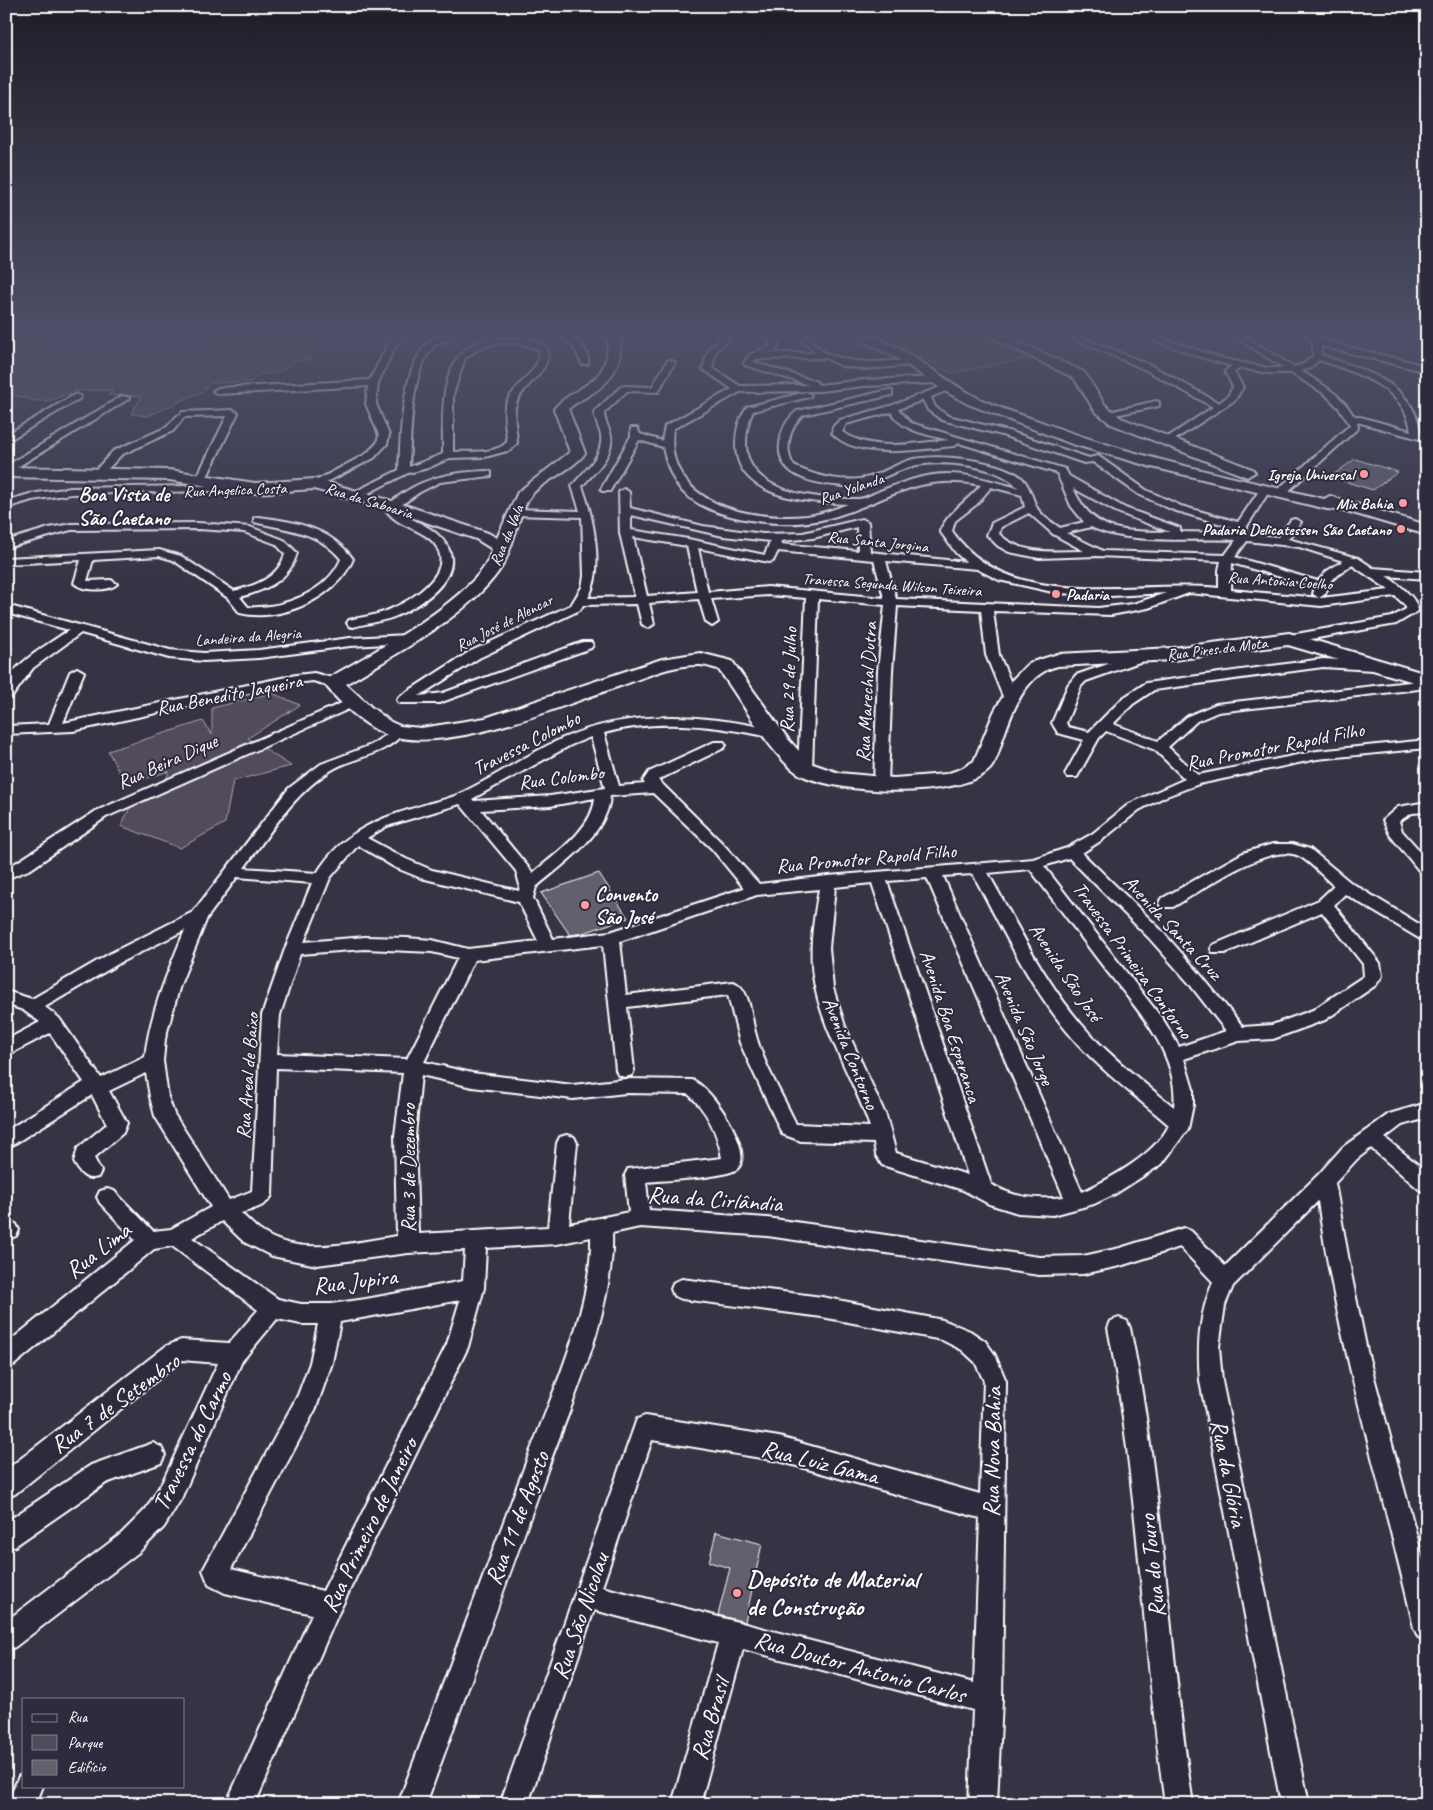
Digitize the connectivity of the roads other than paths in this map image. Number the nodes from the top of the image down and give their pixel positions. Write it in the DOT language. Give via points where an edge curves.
graph roads {
  1 [pos="42,417"];
  2 [pos="93,417"];
  3 [pos="182,417"];
  4 [pos="230,417"];
  5 [pos="375,417"];
  6 [pos="408,417"];
  7 [pos="448,417"];
  8 [pos="511,417"];
  9 [pos="564,417"];
  10 [pos="598,417"];
  11 [pos="684,417"];
  12 [pos="745,417"];
  13 [pos="795,417"];
  14 [pos="858,417"];
  15 [pos="900,417"];
  16 [pos="944,417"];
  17 [pos="1015,417"];
  18 [pos="1111,417"];
  19 [pos="1204,417"];
  20 [pos="1350,417"];
  21 [pos="1414,417"];
  22 [pos="1353,422"];
  23 [pos="1416,436"];
  24 [pos="6,439"];
  25 [pos="1427,439"];
  26 [pos="966,442"];
  27 [pos="1168,442"];
  28 [pos="669,446"];
  29 [pos="1112,452"];
  30 [pos="448,455"];
  31 [pos="1091,460"];
  32 [pos="6,471"];
  33 [pos="404,471"];
  34 [pos="97,474"];
  35 [pos="487,474"];
  36 [pos="1062,475"];
  37 [pos="201,479"];
  38 [pos="315,484"];
  39 [pos="987,485"];
  40 [pos="255,488"];
  41 [pos="606,489"];
  42 [pos="1278,490"];
  43 [pos="624,492"];
  44 [pos="1027,493"];
  45 [pos="356,495"];
  46 [pos="863,501"];
  47 [pos="6,504"];
  48 [pos="392,506"];
  49 [pos="1031,508"];
  50 [pos="625,510"];
  51 [pos="514,512"];
  52 [pos="587,514"];
  53 [pos="258,520"];
  54 [pos="1092,522"];
  55 [pos="1295,522"];
  56 [pos="1427,530"];
  57 [pos="1057,532"];
  58 [pos="626,533"];
  59 [pos="1238,534"];
  60 [pos="1190,535"];
  61 [pos="1281,540"];
  62 [pos="688,542"];
  63 [pos="776,542"];
  64 [pos="6,545"];
  65 [pos="502,548"];
  66 [pos="1101,554"];
  67 [pos="89,555"];
  68 [pos="864,556"];
  69 [pos="879,557"];
  70 [pos="1226,558"];
  71 [pos="1354,560"];
  72 [pos="6,561"];
  73 [pos="979,566"];
  74 [pos="1372,570"];
  75 [pos="1427,576"];
  76 [pos="111,584"];
  77 [pos="1320,585"];
  78 [pos="1187,589"];
  79 [pos="1400,591"];
  80 [pos="1225,592"];
  81 [pos="703,594"];
  82 [pos="812,594"];
  83 [pos="232,595"];
  84 [pos="641,599"];
  85 [pos="891,602"];
  86 [pos="1318,602"];
  87 [pos="582,603"];
  88 [pos="987,607"];
  89 [pos="6,609"];
  90 [pos="712,622"];
  91 [pos="353,623"];
  92 [pos="648,624"];
  93 [pos="79,629"];
  94 [pos="407,639"];
  95 [pos="1289,639"];
  96 [pos="586,646"];
  97 [pos="1143,656"];
  98 [pos="1388,667"];
  99 [pos="77,672"];
  100 [pos="1427,680"];
  101 [pos="334,683"];
  102 [pos="1427,684"];
  103 [pos="6,695"];
  104 [pos="1011,699"];
  105 [pos="353,702"];
  106 [pos="1106,726"];
  107 [pos="54,728"];
  108 [pos="6,730"];
  109 [pos="596,730"];
  110 [pos="397,732"];
  111 [pos="774,734"];
  112 [pos="1093,736"];
  113 [pos="1427,744"];
  114 [pos="719,746"];
  115 [pos="1160,747"];
  116 [pos="805,768"];
  117 [pos="1072,774"];
  118 [pos="1195,780"];
  119 [pos="652,784"];
  120 [pos="881,784"];
  121 [pos="608,792"];
  122 [pos="467,802"];
  123 [pos="1427,806"];
  124 [pos="356,838"];
  125 [pos="1072,852"];
  126 [pos="1034,864"];
  127 [pos="978,869"];
  128 [pos="1427,869"];
  129 [pos="232,872"];
  130 [pos="933,872"];
  131 [pos="6,874"];
  132 [pos="878,877"];
  133 [pos="322,878"];
  134 [pos="828,881"];
  135 [pos="1344,886"];
  136 [pos="755,890"];
  137 [pos="527,891"];
  138 [pos="1167,903"];
  139 [pos="1325,904"];
  140 [pos="199,916"];
  141 [pos="1427,937"];
  142 [pos="611,938"];
  143 [pos="548,945"];
  144 [pos="293,949"];
  145 [pos="1218,949"];
  146 [pos="468,955"];
  147 [pos="6,997"];
  148 [pos="618,1002"];
  149 [pos="32,1007"];
  150 [pos="53,1023"];
  151 [pos="1238,1034"];
  152 [pos="6,1049"];
  153 [pos="1175,1055"];
  154 [pos="154,1061"];
  155 [pos="267,1061"];
  156 [pos="413,1066"];
  157 [pos="625,1078"];
  158 [pos="96,1086"];
  159 [pos="1427,1110"];
  160 [pos="1181,1124"];
  161 [pos="883,1135"];
  162 [pos="1372,1138"];
  163 [pos="6,1141"];
  164 [pos="567,1143"];
  165 [pos="91,1171"];
  166 [pos="1325,1181"];
  167 [pos="1427,1184"];
  168 [pos="982,1188"];
  169 [pos="262,1195"];
  170 [pos="107,1197"];
  171 [pos="1076,1202"];
  172 [pos="224,1210"];
  173 [pos="640,1218"];
  174 [pos="601,1227"];
  175 [pos="557,1235"];
  176 [pos="175,1237"];
  177 [pos="149,1241"];
  178 [pos="476,1241"];
  179 [pos="408,1244"];
  180 [pos="1225,1280"];
  181 [pos="474,1288"];
  182 [pos="682,1289"];
  183 [pos="273,1308"];
  184 [pos="331,1314"];
  185 [pos="1120,1328"];
  186 [pos="234,1354"];
  187 [pos="6,1358"];
  188 [pos="645,1427"];
  189 [pos="154,1455"];
  190 [pos="6,1485"];
  191 [pos="992,1508"];
  192 [pos="6,1537"];
  193 [pos="588,1596"];
  194 [pos="329,1605"];
  195 [pos="1427,1628"];
  196 [pos="734,1634"];
  197 [pos="6,1638"];
  198 [pos="988,1700"];
  199 [pos="28,1788"];
  200 [pos="21,1804"];
  201 [pos="240,1804"];
  202 [pos="412,1804"];
  203 [pos="514,1804"];
  204 [pos="686,1804"];
  205 [pos="983,1804"];
  206 [pos="1178,1804"];
  207 [pos="1295,1804"];
  1 -- 24 [label="street"];
  2 -- 32 [label="street"];
  3 -- 34 [label="street" via="170,430 117,453"];
  4 -- 37 [label="street"];
  5 -- 38 [label="street, Rua da Saboaria" via="384,435 382,444 370,456"];
  6 -- 33 [label="street"];
  7 -- 30 [label="street"];
  8 -- 30 [label="street" via="512,443 507,448 485,454"];
  9 -- 51 [label="street, Rua da Vala" via="578,453 526,491"];
  10 -- 52 [label="street, Rua José de Alencar" via="606,438 604,449 577,486"];
  11 -- 28 [label="street, Rua Yolanda" via="670,425 667,431"];
  12 -- 46 [label="street" via="738,452 744,469 756,479 797,496"];
  13 -- 44 [label="street" via="786,432 786,462 790,468 821,480 845,483 876,479 900,466 937,460 987,466 1008,473"];
  14 -- 26 [label="street" via="843,422 837,433 844,439 873,447"];
  15 -- 26 [label="street" via="908,424"];
  16 -- 31 [label="street"];
  17 -- 29 [label="street"];
  18 -- 27 [label="street"];
  19 -- 27 [label="street"];
  20 -- 22 [label="street"];
  21 -- 23 [label="street"];
  22 -- 23 [label="street"];
  22 -- 42 [label="street"];
  23 -- 25 [label="street"];
  26 -- 36 [label="street"];
  27 -- 42 [label="street"];
  28 -- 41 [label="street" via="635,433"];
  28 -- 46 [label="street, Rua Yolanda" via="678,479 690,493 746,517 801,519 832,514"];
  29 -- 31 [label="street"];
  29 -- 42 [label="street"];
  30 -- 33 [label="street"];
  31 -- 36 [label="street"];
  31 -- 59 [label="street" via="1142,492"];
  32 -- 34 [label="street"];
  33 -- 45 [label="street"];
  34 -- 37 [label="street"];
  35 -- 48 [label="street" via="433,480 414,489"];
  36 -- 54 [label="street" via="1083,515"];
  36 -- 60 [label="street" via="1121,510"];
  37 -- 40 [label="street"];
  38 -- 40 [label="street, Rua Angelica Costa"];
  38 -- 45 [label="street, Rua da Saboaria"];
  39 -- 44 [label="street, Rua Yolanda"];
  39 -- 46 [label="street, Rua Yolanda" via="960,478 938,478"];
  39 -- 73 [label="street" via="973,502 950,520 946,531 952,544"];
  40 -- 47 [label="street, Rua Angelica Costa" via="71,492 30,497"];
  42 -- 56 [label="street"];
  42 -- 59 [label="street"];
  43 -- 50 [label="street"];
  44 -- 49 [label="street"];
  45 -- 48 [label="street, Rua da Saboaria"];
  48 -- 65 [label="street, Rua da Saboaria" via="482,536"];
  48 -- 91 [label="street" via="395,515 437,540 448,558 448,568 431,589 391,614"];
  49 -- 57 [label="street"];
  49 -- 66 [label="street" via="996,525 993,535 1000,544 1016,551"];
  50 -- 58 [label="street"];
  50 -- 63 [label="street"];
  51 -- 52 [label="street"];
  51 -- 65 [label="street, Rua da Vala"];
  52 -- 87 [label="street, Rua José de Alencar" via="590,576"];
  53 -- 83 [label="street" via="299,526 342,552 347,559 345,567 328,584 293,605 262,612 244,610"];
  54 -- 57 [label="street"];
  54 -- 60 [label="street" via="1118,532"];
  55 -- 61 [label="street"];
  57 -- 66 [label="street"];
  58 -- 62 [label="street"];
  58 -- 84 [label="street"];
  59 -- 60 [label="street"];
  59 -- 61 [label="street, Rua Pires da Mota"];
  59 -- 70 [label="street"];
  61 -- 71 [label="street, Rua Pires da Mota" via="1331,551"];
  62 -- 63 [label="street" via="770,559"];
  62 -- 81 [label="street" via="694,548"];
  63 -- 68 [label="street, Rua Santa Jorgina"];
  63 -- 68 [label="street" via="862,522"];
  64 -- 83 [label="street" via="71,527 198,526 246,529 280,542 292,553 290,564 281,575 264,586"];
  65 -- 94 [label="street, Rua da Vala" via="481,585"];
  66 -- 70 [label="street"];
  67 -- 72 [label="street"];
  67 -- 76 [label="street" via="80,583 91,586"];
  67 -- 83 [label="street" via="169,555"];
  68 -- 69 [label="street, Rua Santa Jorgina"];
  69 -- 73 [label="street, Rua Santa Jorgina"];
  69 -- 85 [label="street"];
  70 -- 77 [label="street"];
  70 -- 80 [label="street"];
  71 -- 74 [label="street, Rua Pires da Mota"];
  71 -- 77 [label="street" via="1336,570"];
  73 -- 78 [label="street" via="999,576 1037,586 1082,591"];
  74 -- 75 [label="street"];
  74 -- 79 [label="street, Rua Pires da Mota"];
  77 -- 86 [label="street"];
  78 -- 80 [label="street, Rua Antonia Coelho"];
  78 -- 88 [label="street, Travessa Segunda Wilson Teixeira" via="1125,611"];
  79 -- 86 [label="street, Rua Antonia Coelho"];
  79 -- 95 [label="street, Rua Pires da Mota" via="1412,605 1412,611 1396,620"];
  80 -- 86 [label="street, Rua Antonia Coelho"];
  81 -- 82 [label="street, Travessa Segunda Wilson Teixeira" via="768,591"];
  81 -- 84 [label="street, Travessa Segunda Wilson Teixeira"];
  81 -- 90 [label="street"];
  82 -- 85 [label="street, Travessa Segunda Wilson Teixeira"];
  82 -- 116 [label="street, Rua 29 de Julho"];
  84 -- 87 [label="street, Travessa Segunda Wilson Teixeira"];
  84 -- 92 [label="street"];
  85 -- 88 [label="street, Travessa Segunda Wilson Teixeira"];
  85 -- 120 [label="street, Rua Marechal Dutra"];
  87 -- 96 [label="street, Rua José de Alencar" via="474,655 404,700 434,700 448,696"];
  88 -- 104 [label="street" via="990,653"];
  89 -- 93 [label="street, Landeira da Alegria"];
  93 -- 94 [label="street, Landeira da Alegria" via="169,654 204,657"];
  93 -- 103 [label="street" via="24,668"];
  94 -- 101 [label="street, Rua da Vala"];
  95 -- 97 [label="street, Rua Pires da Mota"];
  95 -- 98 [label="street"];
  97 -- 104 [label="street, Rua Pires da Mota" via="1077,658 1044,663 1026,675"];
  97 -- 112 [label="street" via="1081,678 1075,685 1059,723 1069,734"];
  98 -- 100 [label="street"];
  98 -- 106 [label="street" via="1323,663 1168,682 1138,693"];
  99 -- 107 [label="street"];
  101 -- 105 [label="street"];
  101 -- 107 [label="street, Rua Benedito Jaqueira" via="314,677 296,678 108,720"];
  102 -- 115 [label="street" via="1216,708 1190,719"];
  104 -- 120 [label="street, Rua Pires da Mota" via="1003,710 983,764 973,773 934,784"];
  105 -- 110 [label="street" via="385,727"];
  105 -- 131 [label="street, Rua Beira Dique" via="101,814 25,865"];
  106 -- 112 [label="street"];
  106 -- 115 [label="street"];
  107 -- 108 [label="street, Rua Benedito Jaqueira"];
  109 -- 111 [label="street, Travessa Colombo" via="641,720 668,719 704,721"];
  109 -- 121 [label="street"];
  109 -- 122 [label="street, Travessa Colombo" via="566,742"];
  110 -- 111 [label="street" via="438,732 490,722 677,662 700,660 724,665"];
  110 -- 129 [label="street" via="376,748 326,767 309,778 294,791"];
  111 -- 116 [label="street"];
  112 -- 117 [label="street"];
  113 -- 118 [label="street, Rua Promotor Rapold Filho" via="1317,755"];
  114 -- 119 [label="street"];
  115 -- 118 [label="street"];
  116 -- 120 [label="street, Rua Pires da Mota" via="836,778"];
  118 -- 125 [label="street, Rua Promotor Rapold Filho" via="1134,807"];
  119 -- 121 [label="street, Rua Colombo"];
  119 -- 136 [label="street" via="717,846"];
  121 -- 122 [label="street, Rua Colombo" via="550,801"];
  121 -- 137 [label="street" via="593,823"];
  122 -- 124 [label="street, Travessa Colombo" via="382,823"];
  122 -- 137 [label="street" via="518,859 524,870"];
  123 -- 128 [label="street" via="1398,812 1391,820 1395,832"];
  124 -- 133 [label="street, Travessa Colombo"];
  124 -- 137 [label="street" via="427,874"];
  125 -- 126 [label="street, Rua Promotor Rapold Filho"];
  125 -- 151 [label="street, Avenida Santa Cruz" via="1155,934"];
  126 -- 127 [label="street, Rua Promotor Rapold Filho"];
  126 -- 153 [label="street, Travessa Primeira Contorno" via="1158,1026"];
  127 -- 130 [label="street, Rua Promotor Rapold Filho"];
  127 -- 160 [label="street, Avenida São José" via="1046,987 1072,1024 1105,1059"];
  129 -- 133 [label="street"];
  129 -- 140 [label="street"];
  130 -- 132 [label="street, Rua Promotor Rapold Filho"];
  130 -- 171 [label="street, Avenida São Jorge"];
  132 -- 134 [label="street, Rua Promotor Rapold Filho"];
  132 -- 168 [label="street, Avenida Boa Esperanca"];
  133 -- 144 [label="street, Rua Areal de Baixo"];
  134 -- 136 [label="street, Rua Promotor Rapold Filho"];
  134 -- 161 [label="street, Avenida Contorno" via="820,933 824,988 838,1030 875,1108"];
  135 -- 138 [label="street" via="1305,853 1281,848 1249,857"];
  135 -- 139 [label="street"];
  135 -- 141 [label="street"];
  136 -- 142 [label="street, Rua Promotor Rapold Filho"];
  137 -- 143 [label="street"];
  139 -- 145 [label="street"];
  139 -- 151 [label="street" via="1371,963 1373,976 1370,981 1319,1015 1273,1032"];
  140 -- 149 [label="street" via="117,957"];
  140 -- 154 [label="street, Rua da Cirlândia" via="171,985 156,1039"];
  142 -- 143 [label="street, Rua Promotor Rapold Filho"];
  142 -- 148 [label="street"];
  143 -- 146 [label="street, Rua Promotor Rapold Filho"];
  144 -- 146 [label="street, Rua Promotor Rapold Filho" via="366,943 407,944"];
  144 -- 155 [label="street, Rua Areal de Baixo" via="271,1015"];
  146 -- 156 [label="street, Rua 3 de Dezembro"];
  147 -- 149 [label="street"];
  148 -- 157 [label="street"];
  148 -- 161 [label="street" via="736,989 750,1043 789,1129 801,1133"];
  149 -- 150 [label="street"];
  150 -- 152 [label="street"];
  150 -- 158 [label="street"];
  151 -- 153 [label="street"];
  153 -- 160 [label="street, Travessa Primeira Contorno" via="1182,1075"];
  154 -- 158 [label="street"];
  154 -- 172 [label="street, Rua da Cirlândia" via="165,1116"];
  155 -- 156 [label="street"];
  155 -- 169 [label="street, Rua Areal de Baixo"];
  156 -- 157 [label="street" via="472,1080 573,1092"];
  156 -- 179 [label="street, Rua 3 de Dezembro" via="405,1135"];
  157 -- 173 [label="street" via="692,1087 699,1092 718,1117 732,1159 726,1166 635,1175"];
  158 -- 163 [label="street"];
  158 -- 165 [label="street" via="117,1126 85,1154 84,1162"];
  159 -- 162 [label="street, Rua da Glória" via="1396,1119"];
  160 -- 171 [label="street" via="1161,1153 1108,1190"];
  161 -- 168 [label="street, Avenida Contorno" via="889,1159"];
  162 -- 166 [label="street, Rua da Glória" via="1350,1153"];
  162 -- 167 [label="street"];
  164 -- 175 [label="street"];
  166 -- 180 [label="street, Rua da Glória"];
  166 -- 195 [label="street" via="1334,1246 1358,1358 1411,1554"];
  168 -- 171 [label="street" via="995,1198 1015,1204 1041,1207"];
  169 -- 172 [label="street, Rua Lima"];
  170 -- 177 [label="street"];
  172 -- 176 [label="street, Rua Lima"];
  172 -- 179 [label="street, Rua da Cirlândia" via="251,1236 279,1250 317,1256"];
  173 -- 174 [label="street, Rua da Cirlândia"];
  173 -- 180 [label="street, Rua da Cirlândia" via="767,1226 1039,1266 1083,1265 1184,1237"];
  174 -- 175 [label="street, Rua da Cirlândia"];
  174 -- 202 [label="street, Rua 11 de Agosto" via="602,1258 598,1284 575,1363"];
  175 -- 178 [label="street, Rua da Cirlândia"];
  176 -- 177 [label="street, Rua Lima"];
  176 -- 183 [label="street, Rua Jupira"];
  177 -- 187 [label="street, Rua Lima"];
  178 -- 179 [label="street, Rua da Cirlândia"];
  178 -- 181 [label="street, Rua Primeiro de Janeiro"];
  180 -- 207 [label="street, Rua da Glória" via="1214,1305 1209,1339 1211,1382"];
  181 -- 184 [label="street, Rua Jupira"];
  181 -- 194 [label="street, Rua Primeiro de Janeiro" via="457,1347"];
  182 -- 191 [label="street, Rua Nova Bahia" via="822,1307 944,1330 975,1346 989,1362 995,1382"];
  183 -- 184 [label="street, Rua Jupira" via="301,1314"];
  183 -- 186 [label="street, Travessa do Carmo"];
  184 -- 194 [label="street" via="322,1363 308,1400 216,1570 218,1576 225,1580"];
  185 -- 206 [label="street, Rua do Touro" via="1152,1546 1165,1706"];
  186 -- 190 [label="street, Rua 7 de Setembro" via="181,1350 174,1353"];
  186 -- 197 [label="street, Travessa do Carmo" via="172,1490 155,1518 130,1543"];
  188 -- 191 [label="street, Rua Luiz Gama" via="779,1449"];
  188 -- 193 [label="street, Rua São Nicolau"];
  189 -- 192 [label="street" via="99,1473"];
  191 -- 198 [label="street, Rua Nova Bahia"];
  193 -- 196 [label="street, Rua Doutor Antonio Carlos"];
  193 -- 203 [label="street, Rua São Nicolau"];
  194 -- 201 [label="street, Rua Primeiro de Janeiro"];
  196 -- 198 [label="street, Rua Doutor Antonio Carlos"];
  196 -- 204 [label="street, Rua Brasil"];
  198 -- 205 [label="street, Rua Nova Bahia"];
  199 -- 200 [label="street"];
}
